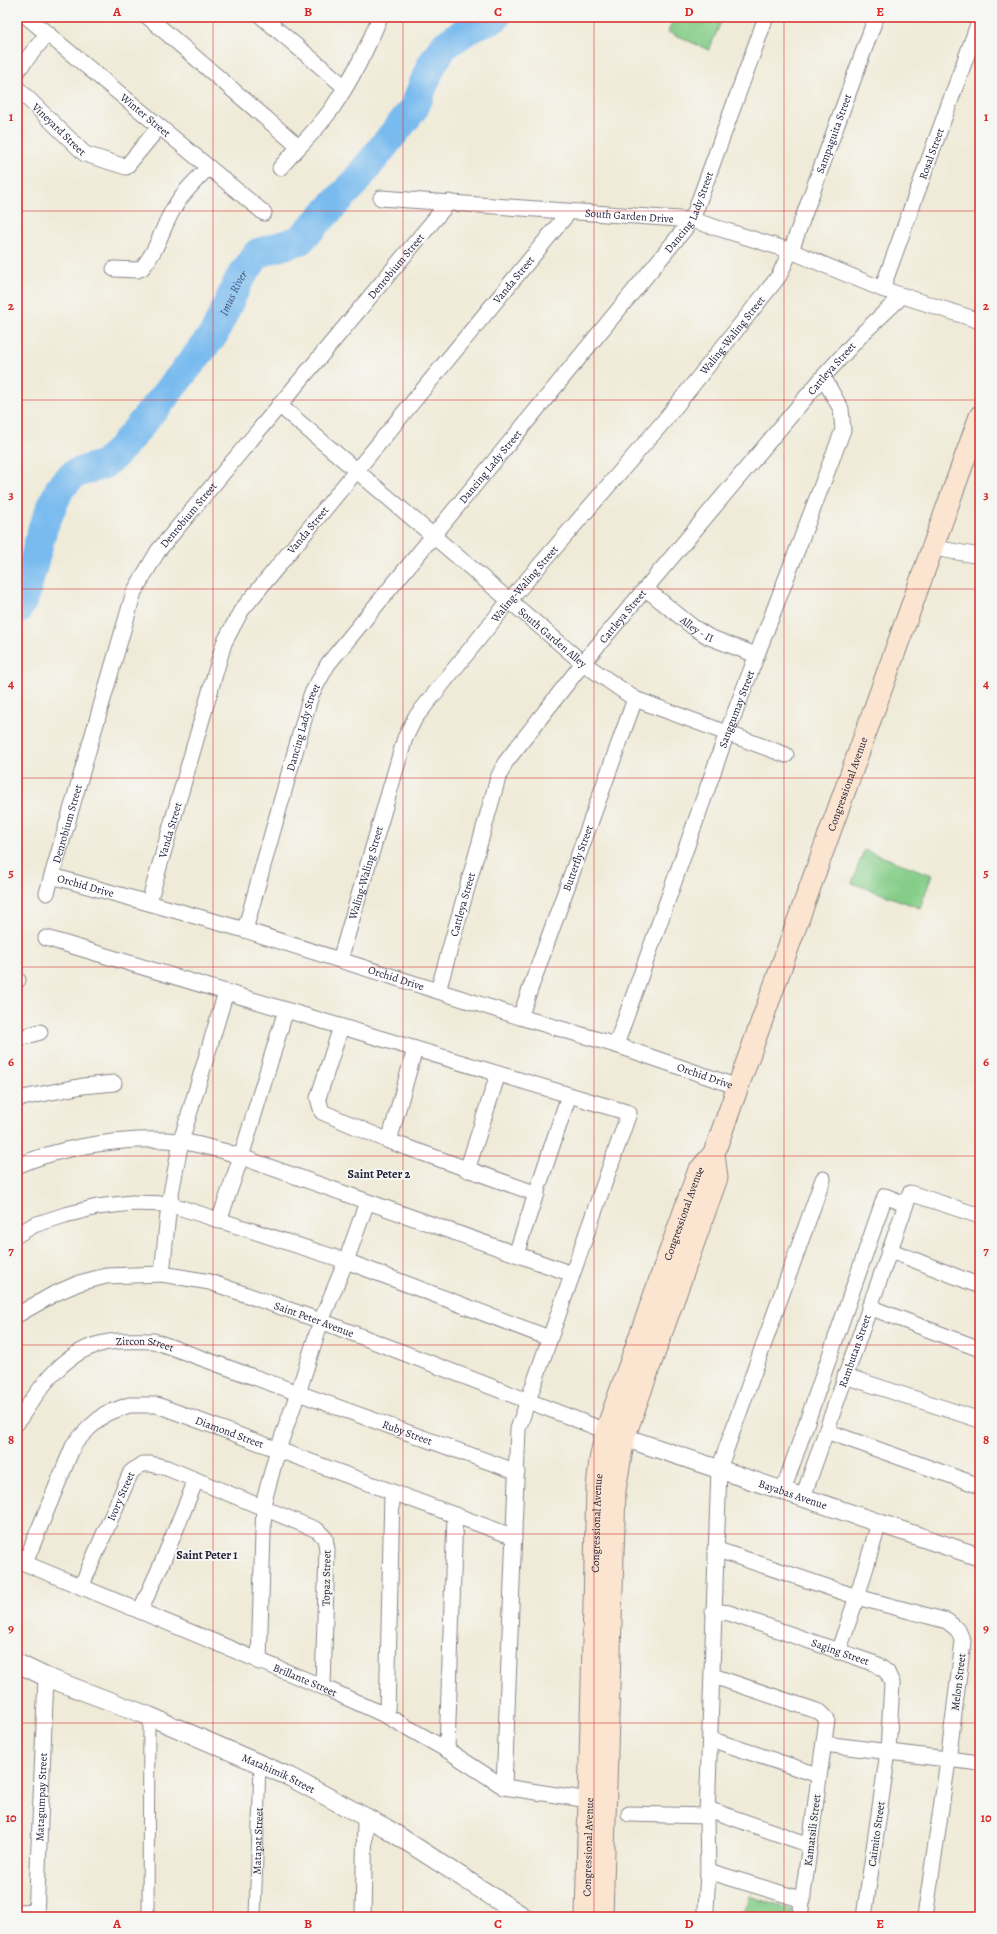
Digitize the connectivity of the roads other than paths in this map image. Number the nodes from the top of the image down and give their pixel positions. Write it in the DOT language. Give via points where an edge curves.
graph roads {
  1 [pos="28,17"];
  2 [pos="148,17"];
  3 [pos="262,17"];
  4 [pos="380,17"];
  5 [pos="766,17"];
  6 [pos="876,17"];
  7 [pos="980,19"];
  8 [pos="48,33"];
  9 [pos="17,71"];
  10 [pos="345,87"];
  11 [pos="17,88"];
  12 [pos="159,127"];
  13 [pos="298,146"];
  14 [pos="208,168"];
  15 [pos="280,168"];
  16 [pos="381,198"];
  17 [pos="449,202"];
  18 [pos="569,212"];
  19 [pos="264,214"];
  20 [pos="692,220"];
  21 [pos="791,250"];
  22 [pos="114,269"];
  23 [pos="882,289"];
  24 [pos="902,296"];
  25 [pos="980,321"];
  26 [pos="823,377"];
  27 [pos="279,405"];
  28 [pos="980,416"];
  29 [pos="357,469"];
  30 [pos="432,536"];
  31 [pos="934,548"];
  32 [pos="980,556"];
  33 [pos="646,589"];
  34 [pos="509,601"];
  35 [pos="756,656"];
  36 [pos="583,663"];
  37 [pos="635,699"];
  38 [pos="727,733"];
  39 [pos="786,756"];
  40 [pos="52,876"];
  41 [pos="47,893"];
  42 [pos="149,902"];
  43 [pos="245,930"];
  44 [pos="46,938"];
  45 [pos="340,960"];
  46 [pos="438,991"];
  47 [pos="226,992"];
  48 [pos="286,1010"];
  49 [pos="520,1017"];
  50 [pos="341,1027"];
  51 [pos="40,1032"];
  52 [pos="17,1039"];
  53 [pos="616,1045"];
  54 [pos="414,1049"];
  55 [pos="498,1074"];
  56 [pos="114,1083"];
  57 [pos="738,1087"];
  58 [pos="570,1095"];
  59 [pos="17,1099"];
  60 [pos="180,1141"];
  61 [pos="389,1141"];
  62 [pos="241,1157"];
  63 [pos="17,1166"];
  64 [pos="467,1170"];
  65 [pos="823,1179"];
  66 [pos="537,1194"];
  67 [pos="367,1202"];
  68 [pos="169,1204"];
  69 [pos="905,1204"];
  70 [pos="980,1216"];
  71 [pos="219,1221"];
  72 [pos="17,1235"];
  73 [pos="889,1250"];
  74 [pos="516,1254"];
  75 [pos="346,1261"];
  76 [pos="162,1274"];
  77 [pos="572,1274"];
  78 [pos="980,1286"];
  79 [pos="869,1307"];
  80 [pos="17,1315"];
  81 [pos="321,1321"];
  82 [pos="549,1338"];
  83 [pos="980,1349"];
  84 [pos="845,1376"];
  85 [pos="298,1393"];
  86 [pos="527,1401"];
  87 [pos="980,1420"];
  88 [pos="17,1423"];
  89 [pos="826,1431"];
  90 [pos="615,1434"];
  91 [pos="278,1449"];
  92 [pos="719,1469"];
  93 [pos="517,1472"];
  94 [pos="196,1480"];
  95 [pos="980,1486"];
  96 [pos="783,1491"];
  97 [pos="392,1493"];
  98 [pos="803,1498"];
  99 [pos="263,1508"];
  100 [pos="455,1515"];
  101 [pos="879,1523"];
  102 [pos="514,1537"];
  103 [pos="715,1549"];
  104 [pos="980,1556"];
  105 [pos="21,1562"];
  106 [pos="81,1587"];
  107 [pos="857,1597"];
  108 [pos="140,1611"];
  109 [pos="714,1611"];
  110 [pos="838,1652"];
  111 [pos="259,1662"];
  112 [pos="17,1663"];
  113 [pos="713,1676"];
  114 [pos="46,1677"];
  115 [pos="323,1687"];
  116 [pos="149,1716"];
  117 [pos="387,1716"];
  118 [pos="710,1739"];
  119 [pos="824,1744"];
  120 [pos="447,1750"];
  121 [pos="888,1752"];
  122 [pos="948,1761"];
  123 [pos="980,1763"];
  124 [pos="260,1765"];
  125 [pos="818,1775"];
  126 [pos="504,1787"];
  127 [pos="589,1800"];
  128 [pos="707,1812"];
  129 [pos="628,1814"];
  130 [pos="364,1817"];
  131 [pos="810,1845"];
  132 [pos="708,1871"];
  133 [pos="803,1900"];
  134 [pos="706,1909"];
  135 [pos="17,1910"];
  136 [pos="36,1913"];
  137 [pos="148,1917"];
  138 [pos="255,1917"];
  139 [pos="364,1917"];
  140 [pos="524,1917"];
  141 [pos="586,1917"];
  142 [pos="602,1917"];
  143 [pos="800,1917"];
  144 [pos="864,1917"];
  145 [pos="925,1917"];
  1 -- 8 [label="street, Winter Street"];
  2 -- 13 [label="street"];
  3 -- 10 [label="street"];
  4 -- 10 [label="street"];
  5 -- 20 [label="street, Dancing Lady Street"];
  6 -- 21 [label="street, Sampaguita Street"];
  7 -- 23 [label="street, Rosal Street"];
  8 -- 9 [label="street"];
  8 -- 12 [label="street, Winter Street"];
  10 -- 13 [label="street" via="332,108"];
  11 -- 12 [label="street, Vineyard Street" via="85,154 126,168"];
  12 -- 14 [label="street, Winter Street"];
  13 -- 15 [label="street"];
  14 -- 19 [label="street, Winter Street"];
  14 -- 22 [label="street" via="186,190 174,208 163,235 142,268"];
  16 -- 17 [label="street, South Garden Drive"];
  17 -- 18 [label="street, South Garden Drive"];
  17 -- 27 [label="street, Denrobium Street"];
  18 -- 20 [label="street, South Garden Drive"];
  18 -- 29 [label="street, Vanda Street"];
  20 -- 21 [label="street, South Garden Drive"];
  20 -- 30 [label="street, Dancing Lady Street"];
  21 -- 23 [label="street, South Garden Drive"];
  21 -- 34 [label="street, Waling-Waling Street" via="779,276 664,421"];
  23 -- 24 [label="street, South Garden Drive"];
  24 -- 25 [label="street, South Garden Drive"];
  24 -- 26 [label="street, Cattleya Street" via="863,333"];
  26 -- 33 [label="street, Cattleya Street"];
  26 -- 35 [label="street, Sanggumay Street" via="840,408 843,430"];
  27 -- 29 [label="street, South Garden Alley"];
  27 -- 40 [label="street, Denrobium Street" via="158,551 134,592"];
  28 -- 31 [label="main road, Congressional Avenue"];
  29 -- 30 [label="street, South Garden Alley"];
  29 -- 42 [label="street, Vanda Street" via="241,612 224,643"];
  30 -- 34 [label="street, South Garden Alley"];
  30 -- 43 [label="street, Dancing Lady Street" via="328,664 311,695"];
  31 -- 32 [label="street"];
  31 -- 57 [label="main road, Congressional Avenue"];
  33 -- 35 [label="street, Alley - II" via="709,637"];
  33 -- 36 [label="street, Cattleya Street"];
  34 -- 36 [label="street, South Garden Alley"];
  34 -- 45 [label="street, Waling-Waling Street" via="411,725"];
  35 -- 38 [label="street, Sanggumay Street"];
  36 -- 37 [label="street, South Garden Alley"];
  36 -- 46 [label="street, Cattleya Street" via="505,763 498,778"];
  37 -- 38 [label="street, South Garden Alley"];
  37 -- 49 [label="street, Butterfly Street"];
  38 -- 39 [label="street, South Garden Alley"];
  38 -- 53 [label="street, Sanggumay Street"];
  40 -- 41 [label="street, Denrobium Street"];
  40 -- 42 [label="street, Orchid Drive"];
  42 -- 43 [label="street, Orchid Drive"];
  43 -- 45 [label="street, Orchid Drive"];
  44 -- 47 [label="street"];
  45 -- 46 [label="street, Orchid Drive"];
  46 -- 49 [label="street, Orchid Drive"];
  47 -- 48 [label="street"];
  47 -- 60 [label="street"];
  48 -- 50 [label="street"];
  48 -- 62 [label="street"];
  49 -- 53 [label="street, Orchid Drive"];
  50 -- 54 [label="street"];
  50 -- 61 [label="street" via="318,1098 322,1112"];
  51 -- 52 [label="street"];
  53 -- 57 [label="street, Orchid Drive"];
  54 -- 55 [label="street"];
  54 -- 61 [label="street"];
  55 -- 58 [label="street"];
  55 -- 64 [label="street"];
  56 -- 59 [label="street" via="83,1086"];
  57 -- 90 [label="main road, Congressional Avenue" via="714,1152 698,1172"];
  58 -- 66 [label="street"];
  58 -- 77 [label="street" via="629,1114"];
  60 -- 62 [label="street"];
  60 -- 63 [label="street" via="147,1139 110,1142"];
  60 -- 68 [label="street"];
  61 -- 64 [label="street"];
  62 -- 67 [label="street"];
  62 -- 71 [label="street"];
  64 -- 66 [label="street"];
  65 -- 92 [label="street"];
  66 -- 74 [label="street"];
  67 -- 74 [label="street"];
  67 -- 75 [label="street"];
  68 -- 71 [label="street"];
  68 -- 72 [label="street" via="132,1203 98,1207 34,1225"];
  68 -- 76 [label="street"];
  69 -- 70 [label="street" via="910,1192"];
  69 -- 73 [label="street, Rambutan Street"];
  69 -- 96 [label="street" via="885,1196"];
  71 -- 75 [label="street"];
  73 -- 78 [label="street"];
  73 -- 79 [label="street, Rambutan Street"];
  74 -- 77 [label="street"];
  75 -- 81 [label="street"];
  75 -- 82 [label="street"];
  76 -- 80 [label="street, Saint Peter Avenue" via="106,1276 79,1283"];
  76 -- 81 [label="street, Saint Peter Avenue" via="210,1282"];
  77 -- 82 [label="street"];
  79 -- 83 [label="street"];
  79 -- 84 [label="street, Rambutan Street"];
  81 -- 85 [label="street"];
  81 -- 86 [label="street, Saint Peter Avenue"];
  82 -- 86 [label="street"];
  84 -- 87 [label="street"];
  84 -- 89 [label="street, Rambutan Street"];
  85 -- 88 [label="street, Zircon Street" via="154,1341 124,1340 96,1345 71,1358 30,1402"];
  85 -- 91 [label="street"];
  85 -- 93 [label="street, Ruby Street"];
  86 -- 90 [label="street, Saint Peter Avenue"];
  86 -- 93 [label="street" via="518,1429"];
  89 -- 95 [label="street"];
  89 -- 98 [label="street, Rambutan Street"];
  90 -- 92 [label="street, Bayabas Avenue"];
  90 -- 127 [label="main road, Congressional Avenue" via="600,1460 597,1487"];
  90 -- 142 [label="main road, Congressional Avenue"];
  91 -- 97 [label="street, Diamond Street"];
  91 -- 99 [label="street"];
  91 -- 105 [label="street, Diamond Street" via="157,1405 129,1405 105,1414 74,1444"];
  92 -- 96 [label="street, Bayabas Avenue"];
  92 -- 103 [label="street"];
  93 -- 102 [label="street"];
  94 -- 99 [label="street, Ivory Street"];
  94 -- 106 [label="street, Ivory Street" via="151,1464 142,1464 131,1472"];
  94 -- 108 [label="street"];
  96 -- 98 [label="street, Bayabas Avenue"];
  97 -- 100 [label="street, Diamond Street"];
  97 -- 117 [label="street"];
  98 -- 101 [label="street, Bayabas Avenue"];
  99 -- 111 [label="street"];
  99 -- 115 [label="street, Topaz Street" via="317,1530 325,1538 327,1550"];
  100 -- 102 [label="street, Diamond Street"];
  100 -- 120 [label="street"];
  101 -- 104 [label="street, Bayabas Avenue"];
  101 -- 107 [label="street"];
  102 -- 126 [label="street"];
  103 -- 107 [label="street, Melon Street"];
  103 -- 109 [label="street"];
  105 -- 106 [label="street, Brillante Street"];
  106 -- 108 [label="street, Brillante Street"];
  107 -- 110 [label="street"];
  107 -- 122 [label="street, Melon Street" via="947,1621 958,1630 963,1642"];
  108 -- 111 [label="street, Brillante Street"];
  109 -- 110 [label="street, Saging Street" via="729,1613"];
  109 -- 113 [label="street"];
  110 -- 121 [label="street, Saging Street" via="876,1664 887,1672 892,1683"];
  111 -- 115 [label="street, Brillante Street"];
  112 -- 114 [label="street, Matahimik Street"];
  113 -- 118 [label="street"];
  113 -- 119 [label="street, Kamatsili Street" via="820,1712 826,1719"];
  114 -- 116 [label="street, Matahimik Street"];
  114 -- 136 [label="street, Matagumpay Street"];
  115 -- 117 [label="street, Brillante Street"];
  116 -- 124 [label="street, Matahimik Street"];
  116 -- 137 [label="street"];
  117 -- 120 [label="street, Brillante Street"];
  118 -- 125 [label="street"];
  118 -- 128 [label="street"];
  119 -- 121 [label="street"];
  119 -- 125 [label="street, Kamatsili Street"];
  120 -- 126 [label="street, Brillante Street"];
  121 -- 122 [label="street"];
  121 -- 144 [label="street, Caimito Street"];
  122 -- 123 [label="street"];
  122 -- 145 [label="street, Melon Street"];
  124 -- 130 [label="street, Matahimik Street" via="290,1776"];
  124 -- 138 [label="street, Matapat Street"];
  125 -- 131 [label="street, Kamatsili Street"];
  126 -- 127 [label="street, Brillante Street"];
  127 -- 141 [label="main road, Congressional Avenue"];
  128 -- 129 [label="street"];
  128 -- 131 [label="street"];
  128 -- 132 [label="street"];
  130 -- 139 [label="street"];
  130 -- 140 [label="street, Matahimik Street" via="386,1828"];
  131 -- 133 [label="street, Kamatsili Street"];
  132 -- 133 [label="street"];
  132 -- 134 [label="street"];
  133 -- 143 [label="street, Kamatsili Street"];
  135 -- 136 [label="street"];
}
